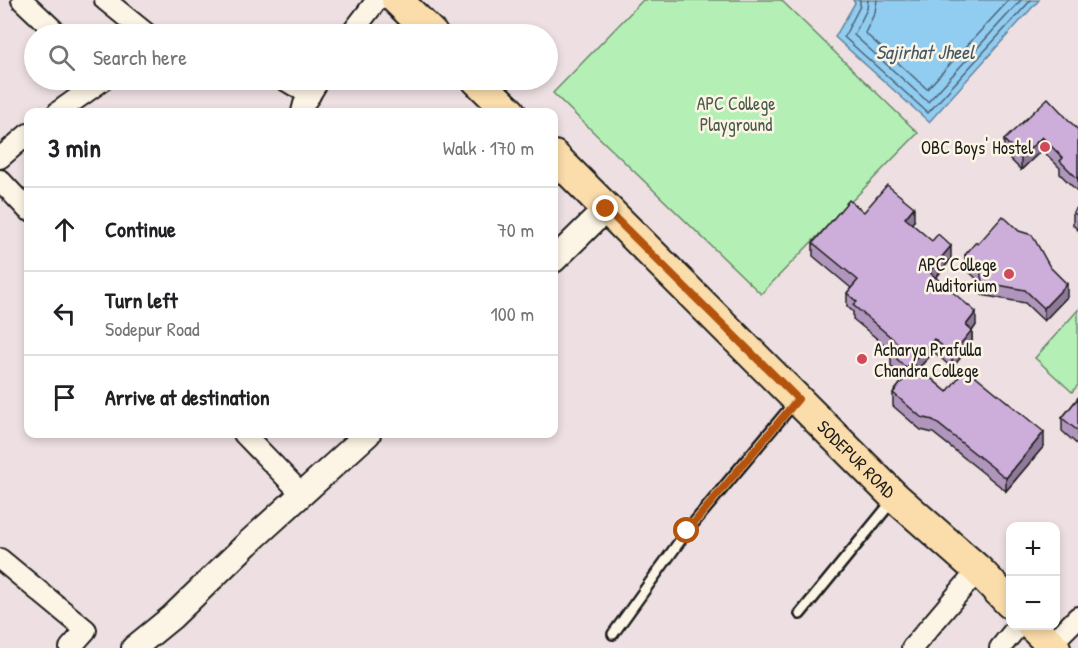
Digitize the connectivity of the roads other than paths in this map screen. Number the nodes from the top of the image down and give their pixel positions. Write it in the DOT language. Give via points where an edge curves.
graph roads {
  1 [pos="22,0"];
  2 [pos="105,0"];
  3 [pos="377,0"];
  4 [pos="397,0"];
  5 [pos="47,24"];
  6 [pos="134,24"];
  7 [pos="359,24"];
  8 [pos="422,24"];
  9 [pos="89,90"];
  10 [pos="487,90"];
  11 [pos="64,108"];
  12 [pos="506,108"];
  13 [pos="24,137"];
  14 [pos="0,158"];
  15 [pos="558,160"];
  16 [pos="0,180"];
  17 [pos="24,206"];
  18 [pos="606,209"];
  19 [pos="558,256"];
  20 [pos="798,399"];
  21 [pos="248,438"];
  22 [pos="364,438"];
  23 [pos="302,494"];
  24 [pos="895,497"];
  25 [pos="1,562"];
  26 [pos="978,570"];
  27 [pos="1006,598"];
  28 [pos="800,614"];
  29 [pos="1078,617"];
  30 [pos="1015,630"];
  31 [pos="613,634"];
  32 [pos="1046,639"];
  33 [pos="70,648"];
  34 [pos="134,648"];
  35 [pos="912,648"];
  36 [pos="1000,648"];
  1 -- 5 [label="street"];
  2 -- 6 [label="street"];
  3 -- 7 [label="street"];
  4 -- 8 [label="main road"];
  9 -- 11 [label="street"];
  10 -- 12 [label="main road"];
  13 -- 14 [label="street"];
  15 -- 18 [label="main road, SODEPUR ROAD"];
  16 -- 17 [label="street"];
  18 -- 19 [label="street"];
  18 -- 20 [label="main road, SODEPUR ROAD"];
  20 -- 24 [label="main road, SODEPUR ROAD"];
  20 -- 31 [label="lane" via="687,531"];
  21 -- 23 [label="street"];
  22 -- 23 [label="street"];
  23 -- 34 [label="street"];
  24 -- 26 [label="main road, SODEPUR ROAD"];
  24 -- 28 [label="lane"];
  25 -- 33 [label="street" via="86,630"];
  26 -- 27 [label="main road, SODEPUR ROAD"];
  26 -- 35 [label="street"];
  29 -- 32 [label="street"];
  30 -- 36 [label="street"];
}
